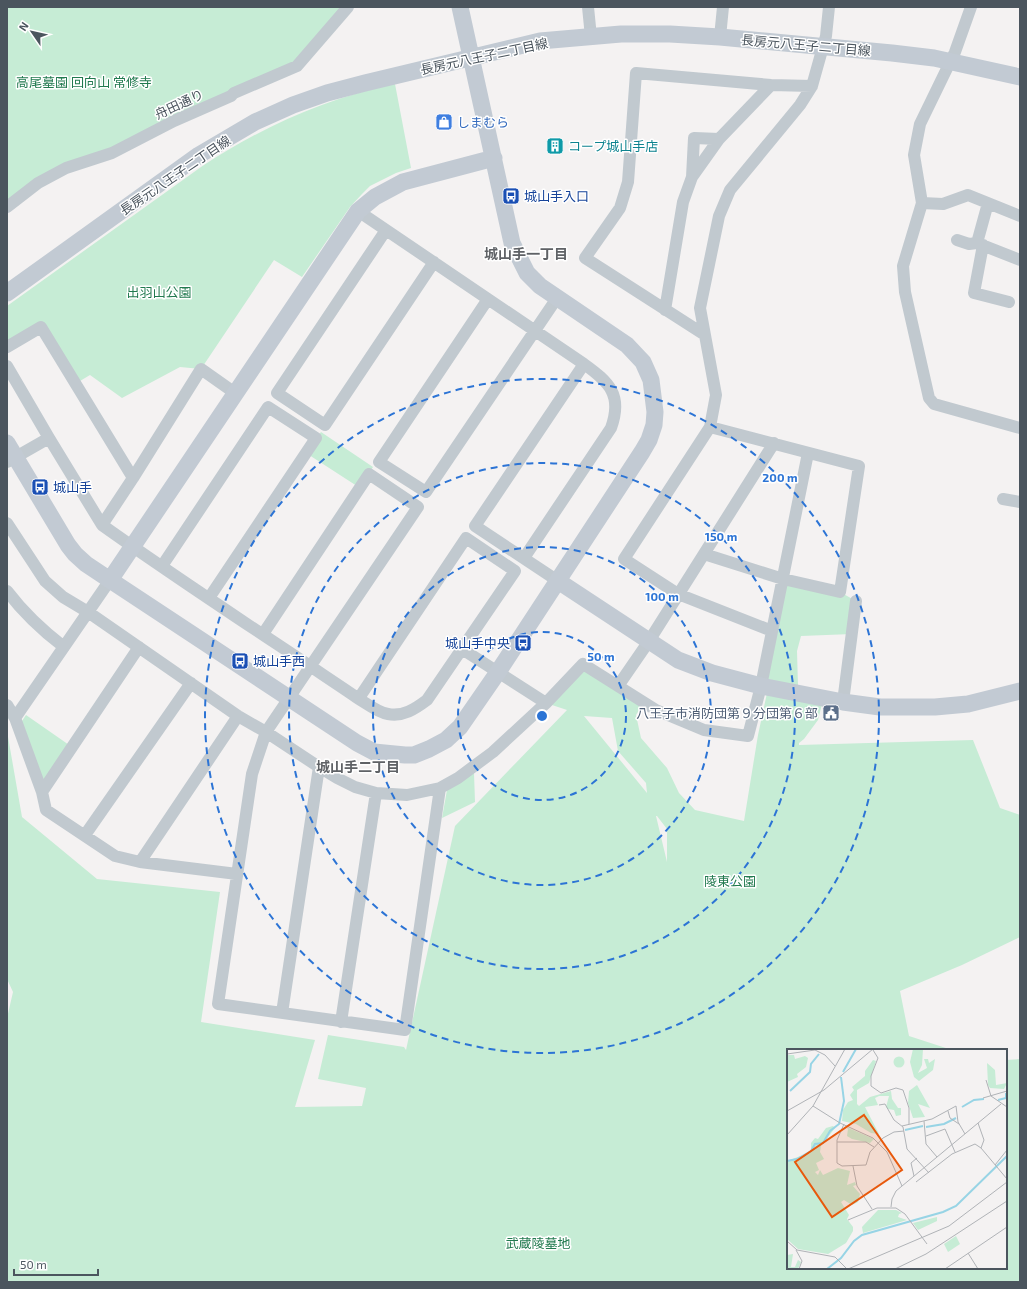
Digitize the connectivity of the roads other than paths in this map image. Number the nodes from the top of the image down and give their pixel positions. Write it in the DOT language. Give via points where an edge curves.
graph roads {
  1 [pos="348,7"];
  2 [pos="460,7"];
  3 [pos="588,7"];
  4 [pos="723,7"];
  5 [pos="829,7"];
  6 [pos="971,7"];
  7 [pos="591,37"];
  8 [pos="720,37"];
  9 [pos="824,46"];
  10 [pos="472,57"];
  11 [pos="950,61"];
  12 [pos="1020,77"];
  13 [pos="771,84"];
  14 [pos="812,86"];
  15 [pos="719,139"];
  16 [pos="494,158"];
  17 [pos="692,177"];
  18 [pos="922,203"];
  19 [pos="988,203"];
  20 [pos="7,207"];
  21 [pos="358,211"];
  22 [pos="1020,216"];
  23 [pos="386,230"];
  24 [pos="958,240"];
  25 [pos="980,244"];
  26 [pos="1020,260"];
  27 [pos="434,262"];
  28 [pos="7,293"];
  29 [pos="557,298"];
  30 [pos="488,299"];
  31 [pos="1009,302"];
  32 [pos="665,310"];
  33 [pos="535,331"];
  34 [pos="705,335"];
  35 [pos="7,347"];
  36 [pos="584,364"];
  37 [pos="7,366"];
  38 [pos="235,393"];
  39 [pos="710,426"];
  40 [pos="1020,428"];
  41 [pos="49,438"];
  42 [pos="774,443"];
  43 [pos="808,453"];
  44 [pos="10,454"];
  45 [pos="132,478"];
  46 [pos="1003,499"];
  47 [pos="1020,502"];
  48 [pos="102,525"];
  49 [pos="8,528"];
  50 [pos="132,546"];
  51 [pos="704,554"];
  52 [pos="524,558"];
  53 [pos="162,566"];
  54 [pos="782,579"];
  55 [pos="110,580"];
  56 [pos="558,581"];
  57 [pos="7,591"];
  58 [pos="678,594"];
  59 [pos="209,598"];
  60 [pos="856,600"];
  61 [pos="88,612"];
  62 [pos="772,631"];
  63 [pos="263,634"];
  64 [pos="648,641"];
  65 [pos="64,647"];
  66 [pos="139,647"];
  67 [pos="462,649"];
  68 [pos="311,666"];
  69 [pos="498,672"];
  70 [pos="191,683"];
  71 [pos="618,686"];
  72 [pos="761,686"];
  73 [pos="1020,691"];
  74 [pos="359,698"];
  75 [pos="289,699"];
  76 [pos="843,702"];
  77 [pos="546,703"];
  78 [pos="7,705"];
  79 [pos="238,716"];
  80 [pos="14,718"];
  81 [pos="266,732"];
  82 [pos="319,767"];
  83 [pos="440,788"];
  84 [pos="42,792"];
  85 [pos="376,794"];
  86 [pos="84,835"];
  87 [pos="140,862"];
  88 [pos="237,874"];
  89 [pos="282,1013"];
  90 [pos="341,1022"];
  1 -- 20 [label="street, 舟田通り" via="297,66 174,121 112,153 66,168 38,183"];
  2 -- 10 [label="street"];
  3 -- 7 [label="street"];
  4 -- 8 [label="street"];
  5 -- 9 [label="street"];
  6 -- 11 [label="street"];
  7 -- 8 [label="street, 長房元八王子二丁目線" via="670,34"];
  7 -- 10 [label="street, 長房元八王子二丁目線" via="540,42"];
  8 -- 9 [label="street, 長房元八王子二丁目線"];
  9 -- 11 [label="street, 長房元八王子二丁目線"];
  9 -- 14 [label="street"];
  10 -- 16 [label="street"];
  10 -- 28 [label="street, 長房元八王子二丁目線" via="327,93 255,122 199,155"];
  11 -- 12 [label="street, 長房元八王子二丁目線"];
  11 -- 18 [label="street" via="920,124 914,155"];
  13 -- 14 [label="street"];
  13 -- 15 [label="street"];
  13 -- 32 [label="street" via="636,73 628,182 620,208 585,258"];
  14 -- 34 [label="street" via="800,105 730,190 719,216 700,308"];
  15 -- 17 [label="street"];
  15 -- 17 [label="street" via="694,138"];
  16 -- 21 [label="street" via="402,182 375,197"];
  16 -- 29 [label="street" via="512,243 527,273"];
  17 -- 32 [label="street" via="683,202"];
  18 -- 19 [label="street" via="943,204 968,194"];
  18 -- 40 [label="street" via="903,266 904,292 929,398 934,404"];
  19 -- 22 [label="street"];
  19 -- 25 [label="street"];
  21 -- 23 [label="street"];
  21 -- 38 [label="street"];
  23 -- 27 [label="street"];
  23 -- 27 [label="street" via="277,393 325,425"];
  24 -- 25 [label="street"];
  25 -- 26 [label="street"];
  25 -- 31 [label="street" via="974,294"];
  27 -- 30 [label="street"];
  29 -- 33 [label="street"];
  29 -- 56 [label="street" via="627,345 643,362 651,380 655,412 649,440"];
  30 -- 33 [label="street"];
  30 -- 33 [label="street" via="379,462 426,492"];
  32 -- 34 [label="street"];
  33 -- 36 [label="street"];
  34 -- 39 [label="street" via="716,395"];
  35 -- 45 [label="street" via="41,327"];
  36 -- 52 [label="street" via="602,377 611,389 615,416 610,428"];
  36 -- 52 [label="street" via="475,526"];
  37 -- 41 [label="street"];
  38 -- 45 [label="street" via="201,369"];
  38 -- 50 [label="street"];
  39 -- 42 [label="street"];
  39 -- 58 [label="street" via="624,559"];
  41 -- 44 [label="street"];
  41 -- 48 [label="street"];
  42 -- 43 [label="street"];
  42 -- 51 [label="street"];
  43 -- 54 [label="street"];
  43 -- 54 [label="street" via="859,466 840,592"];
  44 -- 55 [label="street" via="75,554"];
  45 -- 48 [label="street"];
  46 -- 47 [label="street"];
  48 -- 50 [label="street"];
  49 -- 61 [label="street" via="45,581"];
  50 -- 53 [label="street"];
  50 -- 55 [label="street"];
  51 -- 54 [label="street"];
  51 -- 58 [label="street"];
  52 -- 56 [label="street"];
  53 -- 59 [label="street"];
  53 -- 59 [label="street" via="268,407 316,438"];
  54 -- 62 [label="street"];
  55 -- 61 [label="street"];
  55 -- 75 [label="street"];
  56 -- 64 [label="street"];
  56 -- 69 [label="street"];
  57 -- 65 [label="street" via="16,604"];
  58 -- 62 [label="street"];
  58 -- 64 [label="street"];
  59 -- 63 [label="street"];
  60 -- 76 [label="street"];
  61 -- 65 [label="street"];
  61 -- 66 [label="street"];
  62 -- 72 [label="street"];
  63 -- 68 [label="street"];
  63 -- 68 [label="street" via="369,474 418,507"];
  64 -- 71 [label="street"];
  64 -- 72 [label="street" via="678,660 712,673"];
  65 -- 80 [label="street"];
  66 -- 70 [label="street"];
  66 -- 84 [label="street"];
  67 -- 69 [label="street"];
  67 -- 74 [label="street" via="427,700 416,708 403,714 388,714"];
  67 -- 74 [label="street" via="515,571 466,538"];
  68 -- 74 [label="street"];
  68 -- 75 [label="street"];
  69 -- 75 [label="street" via="460,727 446,740 414,755 374,752"];
  69 -- 77 [label="street"];
  70 -- 79 [label="street"];
  70 -- 86 [label="street"];
  71 -- 72 [label="street" via="656,710 704,730 748,736"];
  71 -- 77 [label="street" via="583,664"];
  72 -- 76 [label="street"];
  73 -- 76 [label="street" via="968,704 935,707 880,708"];
  75 -- 81 [label="street"];
  77 -- 83 [label="street" via="492,752 458,778"];
  78 -- 80 [label="street"];
  79 -- 81 [label="street"];
  79 -- 87 [label="street"];
  80 -- 84 [label="street"];
  81 -- 82 [label="street"];
  81 -- 88 [label="street" via="252,774"];
  82 -- 85 [label="street" via="349,784"];
  82 -- 89 [label="street"];
  83 -- 85 [label="street" via="407,795"];
  83 -- 90 [label="street" via="405,1030"];
  84 -- 86 [label="street" via="46,810"];
  85 -- 90 [label="street"];
  86 -- 87 [label="street" via="115,856"];
  87 -- 88 [label="street"];
  88 -- 89 [label="street" via="218,1004"];
  89 -- 90 [label="street"];
}
